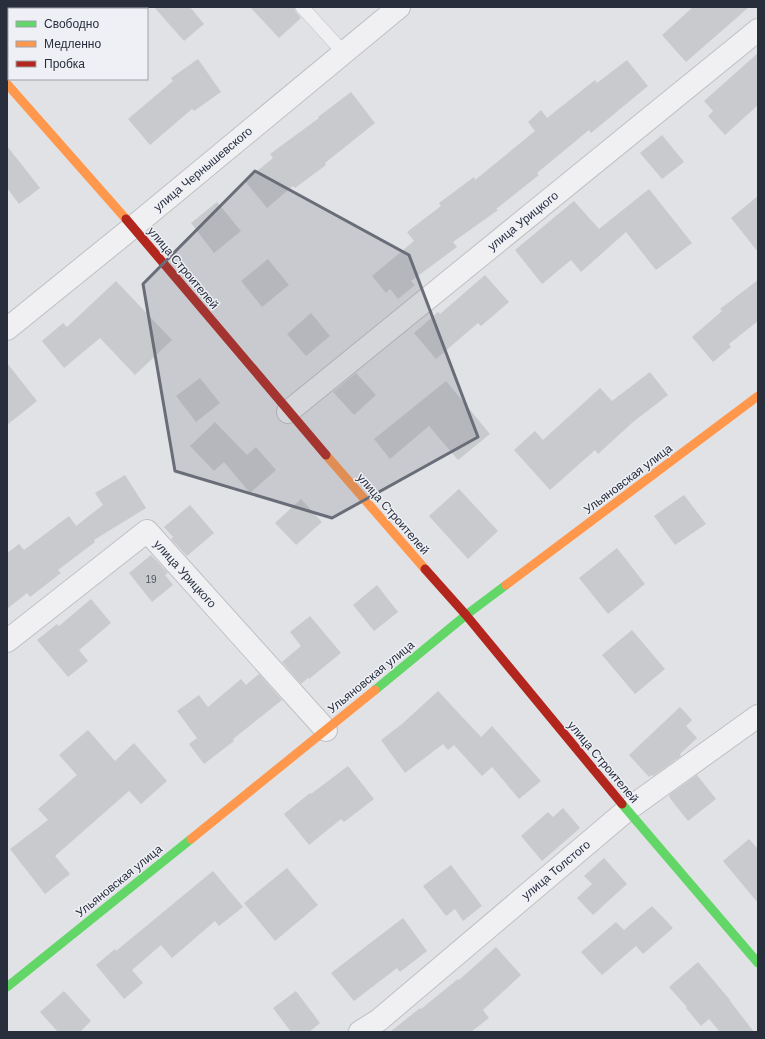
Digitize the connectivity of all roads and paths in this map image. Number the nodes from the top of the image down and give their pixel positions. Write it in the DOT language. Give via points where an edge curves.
graph roads {
  1 [pos="302,7"];
  2 [pos="399,7"];
  3 [pos="758,30"];
  4 [pos="343,52"];
  5 [pos="7,84"];
  6 [pos="133,227"];
  7 [pos="7,329"];
  8 [pos="758,396"];
  9 [pos="288,412"];
  10 [pos="466,615"];
  11 [pos="7,641"];
  12 [pos="758,716"];
  13 [pos="326,730"];
  14 [pos="627,810"];
  15 [pos="758,963"];
  16 [pos="7,987"];
  17 [pos="360,1032"];
  1 -- 4 [label="lane"];
  2 -- 4 [label="street, улица Чернышевского"];
  3 -- 9 [label="street, улица Урицкого"];
  4 -- 6 [label="street, улица Чернышевского"];
  5 -- 6 [label="street, улица Строителей"];
  6 -- 7 [label="street, улица Чернышевского"];
  6 -- 9 [label="street, улица Строителей"];
  8 -- 10 [label="street, Ульяновская улица"];
  9 -- 10 [label="street, улица Строителей"];
  10 -- 13 [label="street, Ульяновская улица"];
  10 -- 14 [label="street, улица Строителей"];
  11 -- 13 [label="street, улица Урицкого" via="147,532"];
  12 -- 14 [label="street, улица Толстого"];
  13 -- 16 [label="street, Ульяновская улица"];
  14 -- 15 [label="street, улица Строителей"];
  14 -- 17 [label="street, улица Толстого" via="379,1020"];
}
